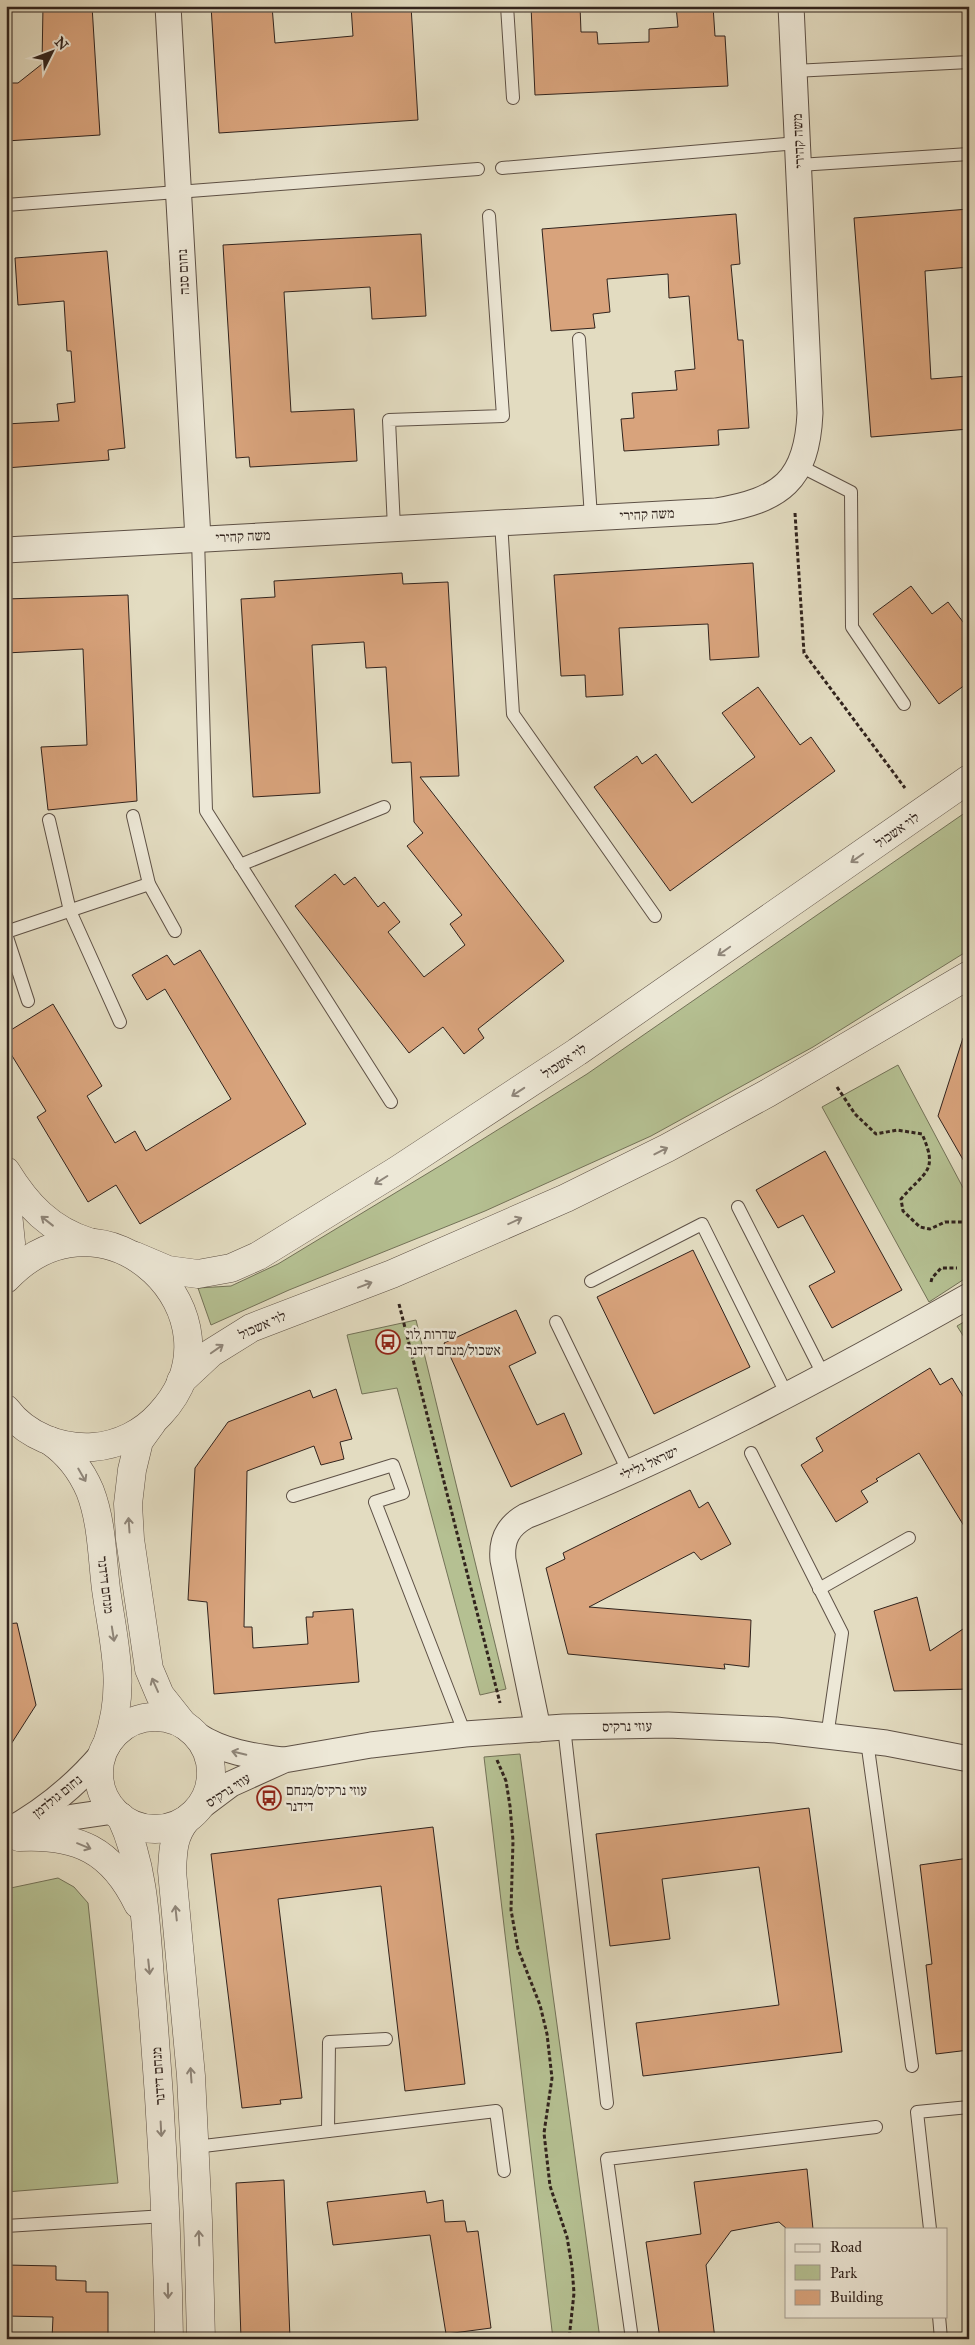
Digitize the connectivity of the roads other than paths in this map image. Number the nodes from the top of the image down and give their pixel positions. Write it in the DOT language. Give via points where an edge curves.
graph roads {
  1 [pos="168,6"];
  2 [pos="507,6"];
  3 [pos="791,6"];
  4 [pos="969,62"];
  5 [pos="794,71"];
  6 [pos="514,98"];
  7 [pos="798,154"];
  8 [pos="969,154"];
  9 [pos="502,168"];
  10 [pos="478,169"];
  11 [pos="179,192"];
  12 [pos="6,206"];
  13 [pos="489,216"];
  14 [pos="579,340"];
  15 [pos="796,472"];
  16 [pos="591,517"];
  17 [pos="501,522"];
  18 [pos="394,528"];
  19 [pos="198,538"];
  20 [pos="10,549"];
  21 [pos="904,704"];
  22 [pos="969,779"];
  23 [pos="384,807"];
  24 [pos="133,816"];
  25 [pos="49,820"];
  26 [pos="240,865"];
  27 [pos="149,884"];
  28 [pos="70,910"];
  29 [pos="655,916"];
  30 [pos="174,931"];
  31 [pos="6,933"];
  32 [pos="969,975"];
  33 [pos="28,1001"];
  34 [pos="120,1022"];
  35 [pos="390,1102"];
  36 [pos="6,1171"];
  37 [pos="6,1194"];
  38 [pos="738,1207"];
  39 [pos="90,1243"];
  40 [pos="135,1256"];
  41 [pos="6,1275"];
  42 [pos="6,1279"];
  43 [pos="590,1281"];
  44 [pos="969,1296"];
  45 [pos="556,1322"];
  46 [pos="824,1376"];
  47 [pos="181,1381"];
  48 [pos="787,1395"];
  49 [pos="6,1409"];
  50 [pos="154,1421"];
  51 [pos="6,1434"];
  52 [pos="42,1437"];
  53 [pos="751,1453"];
  54 [pos="629,1473"];
  55 [pos="293,1496"];
  56 [pos="908,1538"];
  57 [pos="819,1589"];
  58 [pos="564,1726"];
  59 [pos="538,1728"];
  60 [pos="190,1730"];
  61 [pos="485,1732"];
  62 [pos="827,1736"];
  63 [pos="867,1741"];
  64 [pos="104,1749"];
  65 [pos="969,1759"];
  66 [pos="284,1760"];
  67 [pos="117,1814"];
  68 [pos="193,1814"];
  69 [pos="10,1837"];
  70 [pos="146,1932"];
  71 [pos="386,2039"];
  72 [pos="912,2066"];
  73 [pos="607,2103"];
  74 [pos="969,2107"];
  75 [pos="876,2127"];
  76 [pos="328,2131"];
  77 [pos="195,2147"];
  78 [pos="504,2171"];
  79 [pos="165,2216"];
  80 [pos="6,2226"];
  81 [pos="930,2228"];
  82 [pos="939,2318"];
  83 [pos="168,2339"];
  84 [pos="201,2339"];
  85 [pos="632,2339"];
  86 [pos="941,2339"];
  1 -- 11 [label="street, נחום סנה"];
  2 -- 6 [label="lane"];
  3 -- 5 [label="street, משה קהירי"];
  4 -- 5 [label="lane"];
  5 -- 7 [label="street, משה קהירי"];
  7 -- 8 [label="lane"];
  7 -- 9 [label="lane"];
  7 -- 15 [label="street, משה קהירי" via="810,413 809,434"];
  10 -- 11 [label="lane"];
  11 -- 12 [label="lane"];
  11 -- 19 [label="street, נחום סנה"];
  13 -- 18 [label="lane" via="503,416 389,420"];
  14 -- 16 [label="lane"];
  15 -- 16 [label="street, משה קהירי" via="766,498 732,508"];
  15 -- 21 [label="lane" via="851,492 852,627"];
  16 -- 17 [label="street, משה קהירי"];
  17 -- 18 [label="street, משה קהירי"];
  17 -- 29 [label="lane" via="513,714"];
  18 -- 19 [label="street, משה קהירי"];
  19 -- 20 [label="street, משה קהירי"];
  19 -- 26 [label="lane" via="206,811"];
  22 -- 40 [label="street, לוי אשכול, one-way" via="577,1052 258,1256 231,1268 198,1274 163,1269"];
  23 -- 26 [label="lane"];
  24 -- 27 [label="lane"];
  25 -- 28 [label="lane"];
  26 -- 35 [label="lane"];
  27 -- 28 [label="lane"];
  27 -- 30 [label="lane"];
  28 -- 31 [label="lane"];
  28 -- 34 [label="lane"];
  31 -- 33 [label="lane"];
  47 -- 32 [label="street, לוי אשכול, one-way" via="211,1353 251,1328 465,1244 667,1148 820,1064"];
  39 -- 36 [label="street, one-way" via="62,1232 41,1217"];
  37 -- 41 [label="street" via="11,1243"];
  38 -- 46 [label="lane"];
  39 -- 40 [label="street" via="106,1245"];
  39 -- 42 [label="street" via="44,1251"];
  40 -- 47 [label="street" via="161,1277 179,1304 187,1335"];
  43 -- 48 [label="lane" via="702,1224"];
  44 -- 46 [label="street, ישראל גלילי"];
  45 -- 54 [label="lane"];
  46 -- 48 [label="street, ישראל גלילי"];
  47 -- 50 [label="street" via="174,1396"];
  48 -- 54 [label="street, ישראל גלילי"];
  49 -- 52 [label="street, מנחם דידנר" via="22,1425"];
  50 -- 52 [label="street" via="126,1439 111,1444 80,1447"];
  60 -- 50 [label="street, one-way" via="160,1695 149,1669 130,1539 129,1493 134,1459 139,1441"];
  51 -- 52 [label="street"];
  52 -- 64 [label="street, מנחם דידנר, one-way" via="65,1451 81,1474 98,1519 119,1681 116,1715"];
  53 -- 57 [label="lane"];
  54 -- 59 [label="street, ישראל גלילי" via="519,1520 504,1540 504,1568"];
  55 -- 61 [label="lane" via="393,1464 403,1493 375,1502"];
  56 -- 57 [label="lane"];
  57 -- 62 [label="lane" via="842,1633"];
  58 -- 59 [label="street, עוזי נרקיס"];
  58 -- 62 [label="street, עוזי נרקיס" via="776,1730"];
  58 -- 73 [label="lane"];
  59 -- 61 [label="street, עוזי נרקיס"];
  60 -- 64 [label="street" via="167,1718 141,1718 118,1731"];
  66 -- 60 [label="street, עוזי נרקיס, one-way" via="231,1751 213,1745"];
  60 -- 68 [label="street" via="210,1759 212,1776 208,1793"];
  61 -- 66 [label="street, עוזי נרקיס" via="371,1745"];
  62 -- 63 [label="street, עוזי נרקיס"];
  63 -- 65 [label="street, עוזי נרקיס"];
  63 -- 72 [label="lane"];
  64 -- 67 [label="street" via="99,1778 104,1795"];
  64 -- 69 [label="street, נחום גולדמן" via="67,1790"];
  66 -- 68 [label="street, עוזי נרקיס" via="231,1784"];
  67 -- 68 [label="street" via="136,1826 153,1829 170,1828"];
  67 -- 69 [label="street, נחום גולדמן" via="73,1818"];
  67 -- 70 [label="street, מנחם דידנר" via="136,1858"];
  77 -- 68 [label="street, one-way" via="172,1871 177,1833"];
  69 -- 70 [label="street, one-way" via="45,1836 94,1850 116,1868 132,1892"];
  70 -- 79 [label="street, מנחם דידנר, one-way"];
  71 -- 76 [label="lane" via="329,2042"];
  74 -- 81 [label="lane" via="917,2112"];
  75 -- 85 [label="lane" via="607,2159"];
  76 -- 77 [label="lane"];
  76 -- 78 [label="lane" via="496,2112"];
  84 -- 77 [label="street, one-way"];
  79 -- 80 [label="lane"];
  79 -- 83 [label="street, מנחם דידנר, one-way"];
  82 -- 86 [label="lane"];
}
